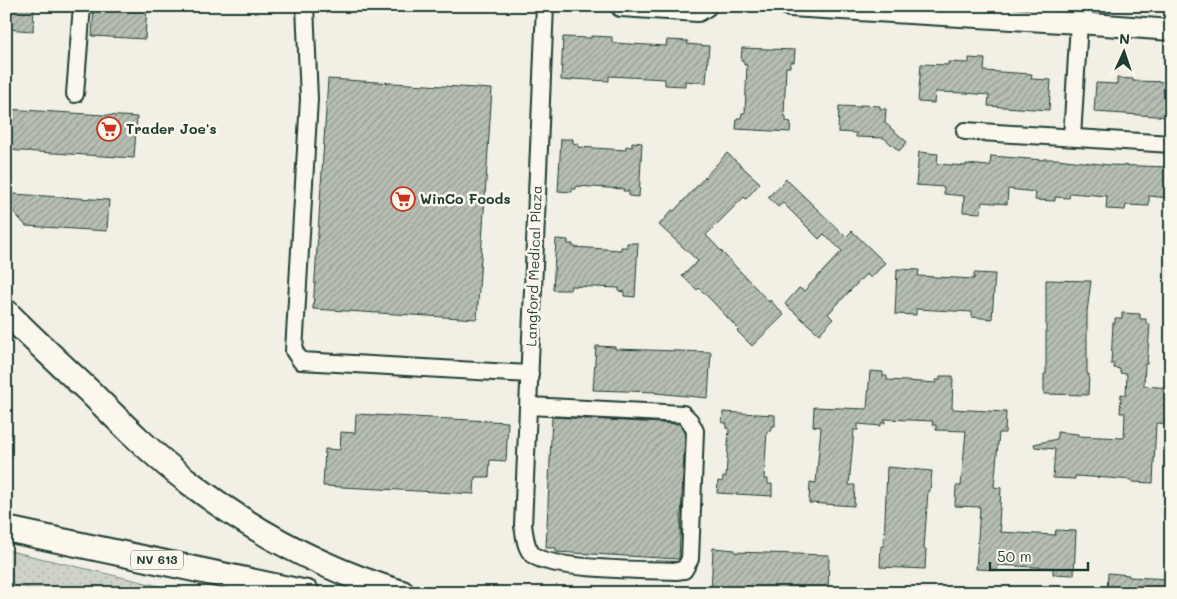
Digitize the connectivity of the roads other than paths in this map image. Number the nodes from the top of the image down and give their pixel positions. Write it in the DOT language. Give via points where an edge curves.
graph roads {
  1 [pos="82,6"];
  2 [pos="305,6"];
  3 [pos="545,6"];
  4 [pos="621,6"];
  5 [pos="706,6"];
  6 [pos="790,6"];
  7 [pos="823,7"];
  8 [pos="1079,23"];
  9 [pos="1171,30"];
  10 [pos="75,94"];
  11 [pos="965,131"];
  12 [pos="1072,138"];
  13 [pos="1171,144"];
  14 [pos="6,312"];
  15 [pos="530,374"];
  16 [pos="529,406"];
  17 [pos="6,529"];
  18 [pos="246,593"];
  19 [pos="307,593"];
  20 [pos="402,593"];
  1 -- 10 [label="street"];
  2 -- 15 [label="street" via="309,99 294,351 301,361"];
  3 -- 15 [label="street, Langford Medical Plaza"];
  4 -- 5 [label="main road" via="698,11"];
  6 -- 7 [label="main road"];
  7 -- 8 [label="main road"];
  8 -- 9 [label="main road"];
  8 -- 12 [label="street"];
  11 -- 12 [label="street"];
  12 -- 13 [label="street"];
  14 -- 20 [label="highway" via="134,436 230,512 324,564"];
  15 -- 16 [label="street, Langford Medical Plaza"];
  16 -- 16 [label="street, Langford Medical Plaza" via="523,526 532,554 547,561 584,567 684,570 690,558 695,431 690,421 683,414"];
  17 -- 18 [label="highway"];
  17 -- 19 [label="highway, NV 613"];
}
